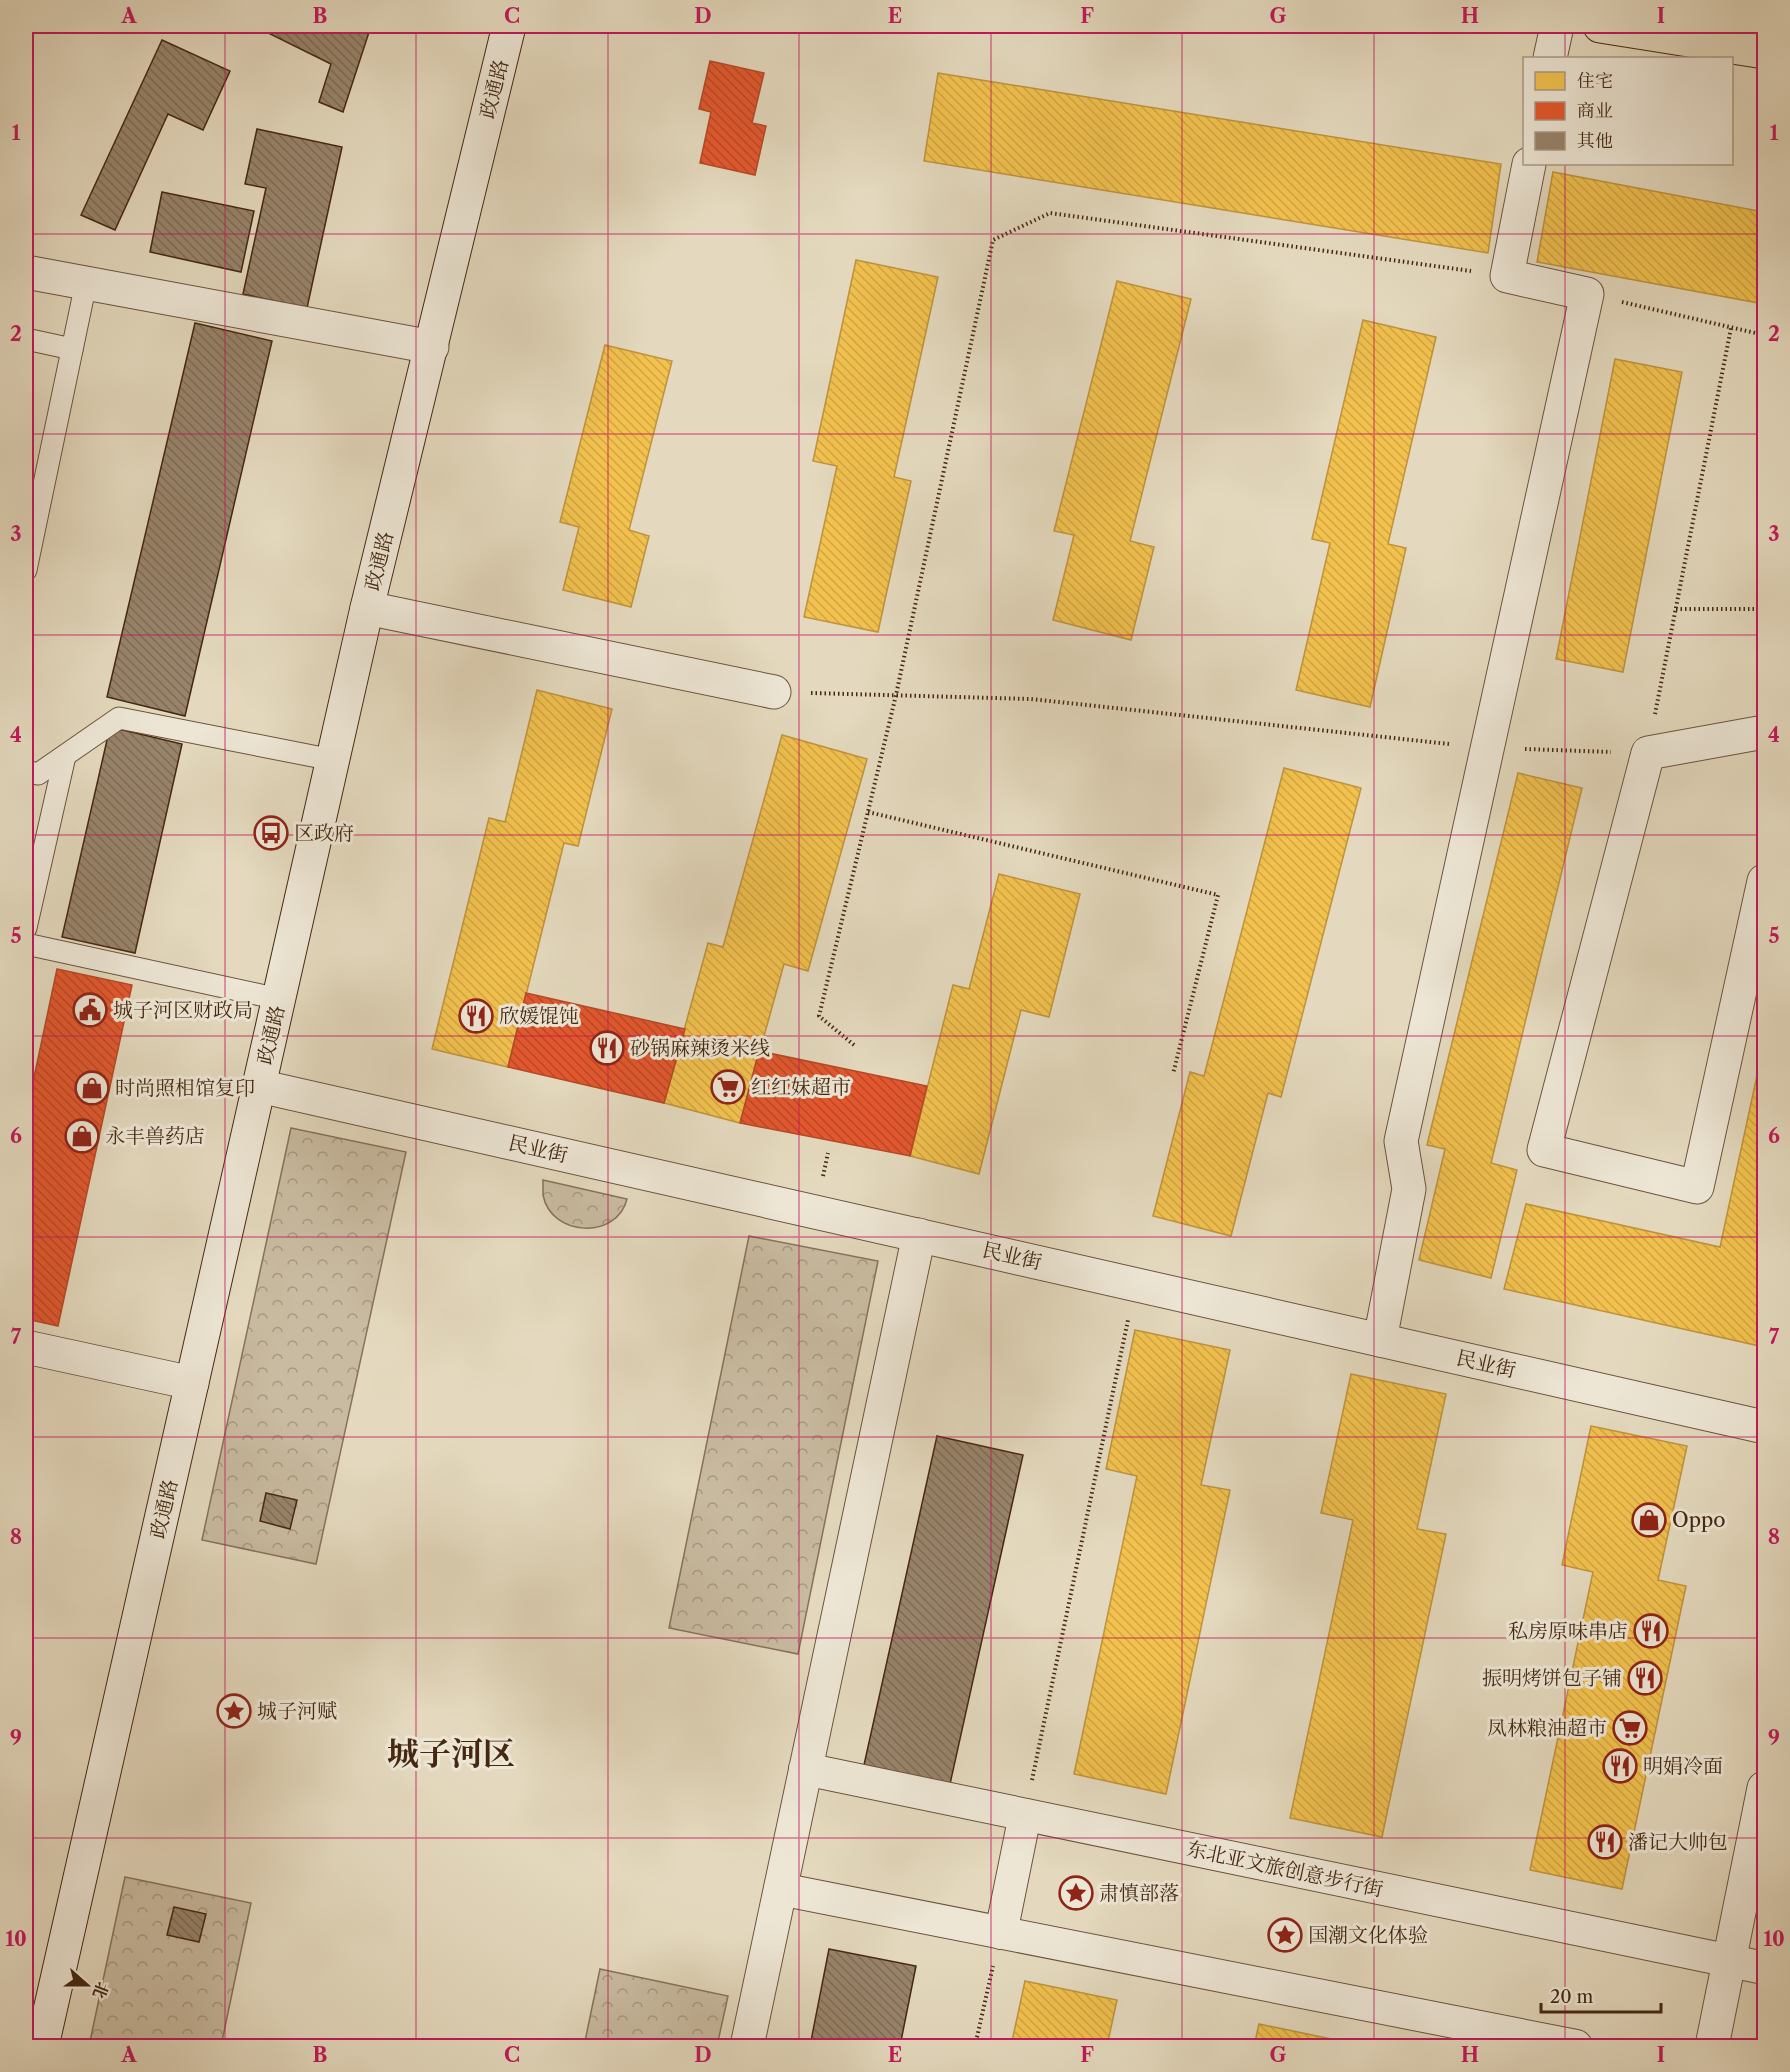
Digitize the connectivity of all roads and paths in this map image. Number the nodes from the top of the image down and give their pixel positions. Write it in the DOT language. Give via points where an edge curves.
graph roads {
  1 [pos="510,26"];
  2 [pos="1557,26"];
  3 [pos="1600,26"];
  4 [pos="1764,52"];
  5 [pos="1550,57"];
  6 [pos="1529,165"];
  7 [pos="26,272"];
  8 [pos="1507,276"];
  9 [pos="86,283"];
  10 [pos="1587,294"];
  11 [pos="1731,328"];
  12 [pos="1764,335"];
  13 [pos="26,339"];
  14 [pos="432,347"];
  15 [pos="72,349"];
  16 [pos="26,570"];
  17 [pos="367,608"];
  18 [pos="1676,609"];
  19 [pos="1764,609"];
  20 [pos="774,692"];
  21 [pos="896,695"];
  22 [pos="1764,732"];
  23 [pos="1487,748"];
  24 [pos="1648,753"];
  25 [pos="65,756"];
  26 [pos="333,760"];
  27 [pos="26,771"];
  28 [pos="868,812"];
  29 [pos="1764,881"];
  30 [pos="26,928"];
  31 [pos="26,944"];
  32 [pos="279,999"];
  33 [pos="854,1045"];
  34 [pos="1173,1074"];
  35 [pos="259,1086"];
  36 [pos="918,1235"];
  37 [pos="1136,1284"];
  38 [pos="1380,1340"];
  39 [pos="26,1347"];
  40 [pos="192,1383"];
  41 [pos="1764,1426"];
  42 [pos="805,1769"];
  43 [pos="1764,1788"];
  44 [pos="1025,1815"];
  45 [pos="780,1889"];
  46 [pos="1001,1933"];
  47 [pos="1729,1961"];
  48 [pos="1764,1968"];
  49 [pos="42,2046"];
  50 [pos="747,2046"];
  51 [pos="975,2046"];
  52 [pos="1576,2046"];
  53 [pos="1712,2046"];
  1 -- 14 [label="street, 政通路"];
  2 -- 5 [label="street"];
  3 -- 4 [label="highway"];
  6 -- 8 [label="street"];
  7 -- 9 [label="street"];
  8 -- 10 [label="street"];
  8 -- 21 [label="path" via="1050,213 993,240"];
  9 -- 14 [label="street"];
  9 -- 15 [label="lane"];
  10 -- 11 [label="path"];
  10 -- 23 [label="street"];
  11 -- 12 [label="path"];
  11 -- 18 [label="path"];
  13 -- 15 [label="lane"];
  14 -- 17 [label="street, 政通路"];
  15 -- 16 [label="lane"];
  17 -- 20 [label="street"];
  17 -- 26 [label="street, 政通路"];
  18 -- 19 [label="path"];
  18 -- 24 [label="path"];
  20 -- 21 [label="path"];
  21 -- 23 [label="path" via="1031,699"];
  21 -- 28 [label="path"];
  22 -- 24 [label="street"];
  23 -- 24 [label="path"];
  23 -- 38 [label="street" via="1401,1141 1409,1189"];
  24 -- 29 [label="street" via="1544,1150 1697,1187"];
  25 -- 26 [label="lane" via="119,718"];
  25 -- 27 [label="lane" via="38,774"];
  25 -- 30 [label="lane"];
  26 -- 32 [label="street, 政通路"];
  28 -- 33 [label="path" via="819,1016"];
  28 -- 34 [label="path" via="1218,895"];
  31 -- 32 [label="lane"];
  32 -- 35 [label="street, 政通路"];
  35 -- 36 [label="street, 民业街"];
  35 -- 40 [label="street, 政通路"];
  36 -- 37 [label="street, 民业街"];
  36 -- 42 [label="street"];
  37 -- 38 [label="street, 民业街"];
  37 -- 44 [label="path"];
  38 -- 41 [label="street, 民业街"];
  39 -- 40 [label="street"];
  40 -- 49 [label="street, 政通路"];
  42 -- 44 [label="street, 东北亚文旅创意步行街"];
  42 -- 45 [label="street"];
  43 -- 47 [label="street"];
  44 -- 46 [label="street"];
  44 -- 47 [label="street, 东北亚文旅创意步行街"];
  45 -- 46 [label="street"];
  45 -- 50 [label="street"];
  46 -- 51 [label="path"];
  46 -- 52 [label="street"];
  47 -- 48 [label="street, 东北亚文旅创意步行街"];
  47 -- 53 [label="street"];
}
